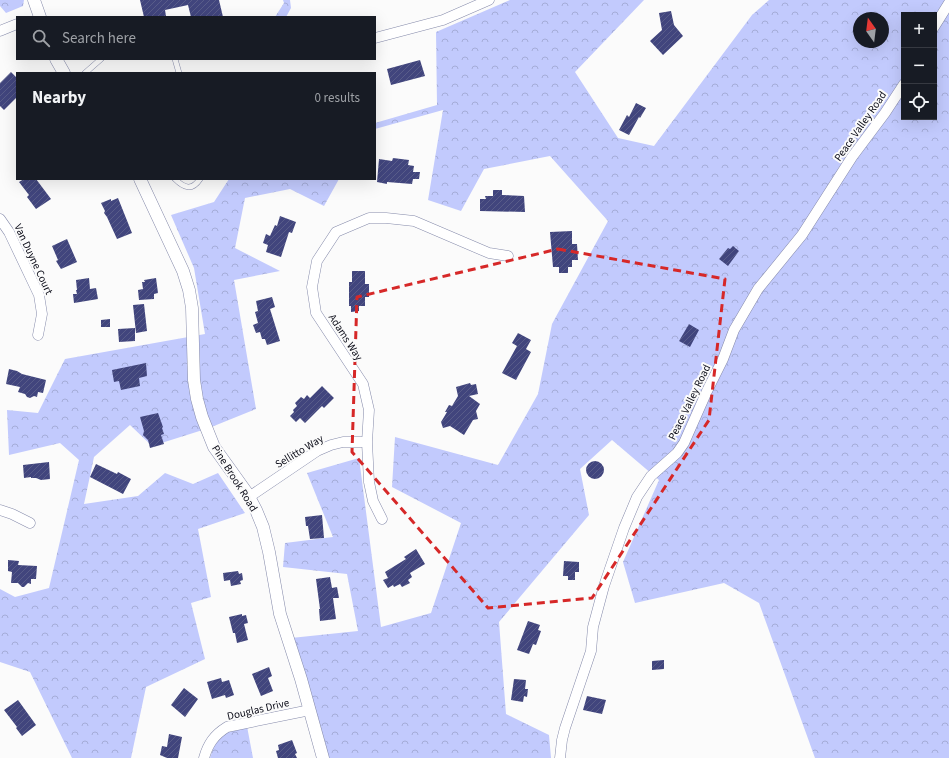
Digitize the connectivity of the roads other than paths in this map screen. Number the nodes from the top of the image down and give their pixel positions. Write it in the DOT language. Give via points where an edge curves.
graph roads {
  1 [pos="34,0"];
  2 [pos="489,0"];
  3 [pos="949,3"];
  4 [pos="38,16"];
  5 [pos="937,22"];
  6 [pos="16,24"];
  7 [pos="0,31"];
  8 [pos="376,38"];
  9 [pos="57,60"];
  10 [pos="100,60"];
  11 [pos="175,60"];
  12 [pos="63,72"];
  13 [pos="86,72"];
  14 [pos="179,72"];
  15 [pos="901,89"];
  16 [pos="140,180"];
  17 [pos="176,180"];
  18 [pos="199,180"];
  19 [pos="0,219"];
  20 [pos="508,256"];
  21 [pos="38,335"];
  22 [pos="367,442"];
  23 [pos="249,497"];
  24 [pos="0,510"];
  25 [pos="382,519"];
  26 [pos="30,523"];
  27 [pos="310,710"];
  28 [pos="204,758"];
  29 [pos="323,758"];
  30 [pos="560,758"];
  1 -- 4 [label="street"];
  2 -- 8 [label="street" via="442,20"];
  3 -- 5 [label="street"];
  6 -- 7 [label="street"];
  9 -- 12 [label="street"];
  10 -- 13 [label="lane"];
  11 -- 14 [label="lane"];
  15 -- 30 [label="street, Peace Valley Road" via="852,157 802,236 758,289 734,330 684,443 652,476 637,497 604,586 593,627 591,651 565,728"];
  16 -- 23 [label="street, Pine Brook Road" via="183,271 189,290 194,380 202,417 214,447"];
  17 -- 18 [label="lane" via="185,187 191,187"];
  19 -- 21 [label="street, Van Duyne Court" via="9,232 39,295 42,314"];
  20 -- 22 [label="street, Adams Way" via="489,253 414,220 369,218 336,232 317,260 312,287 316,313 363,384 369,410"];
  22 -- 23 [label="street, Sellitto Way" via="343,442 317,451"];
  22 -- 25 [label="street, Adams Way" via="369,482 373,501"];
  23 -- 27 [label="street, Pine Brook Road" via="263,528 280,614"];
  24 -- 26 [label="street"];
  27 -- 28 [label="street, Douglas Drive" via="227,727 212,739"];
  27 -- 29 [label="street, Pine Brook Road"];
}
